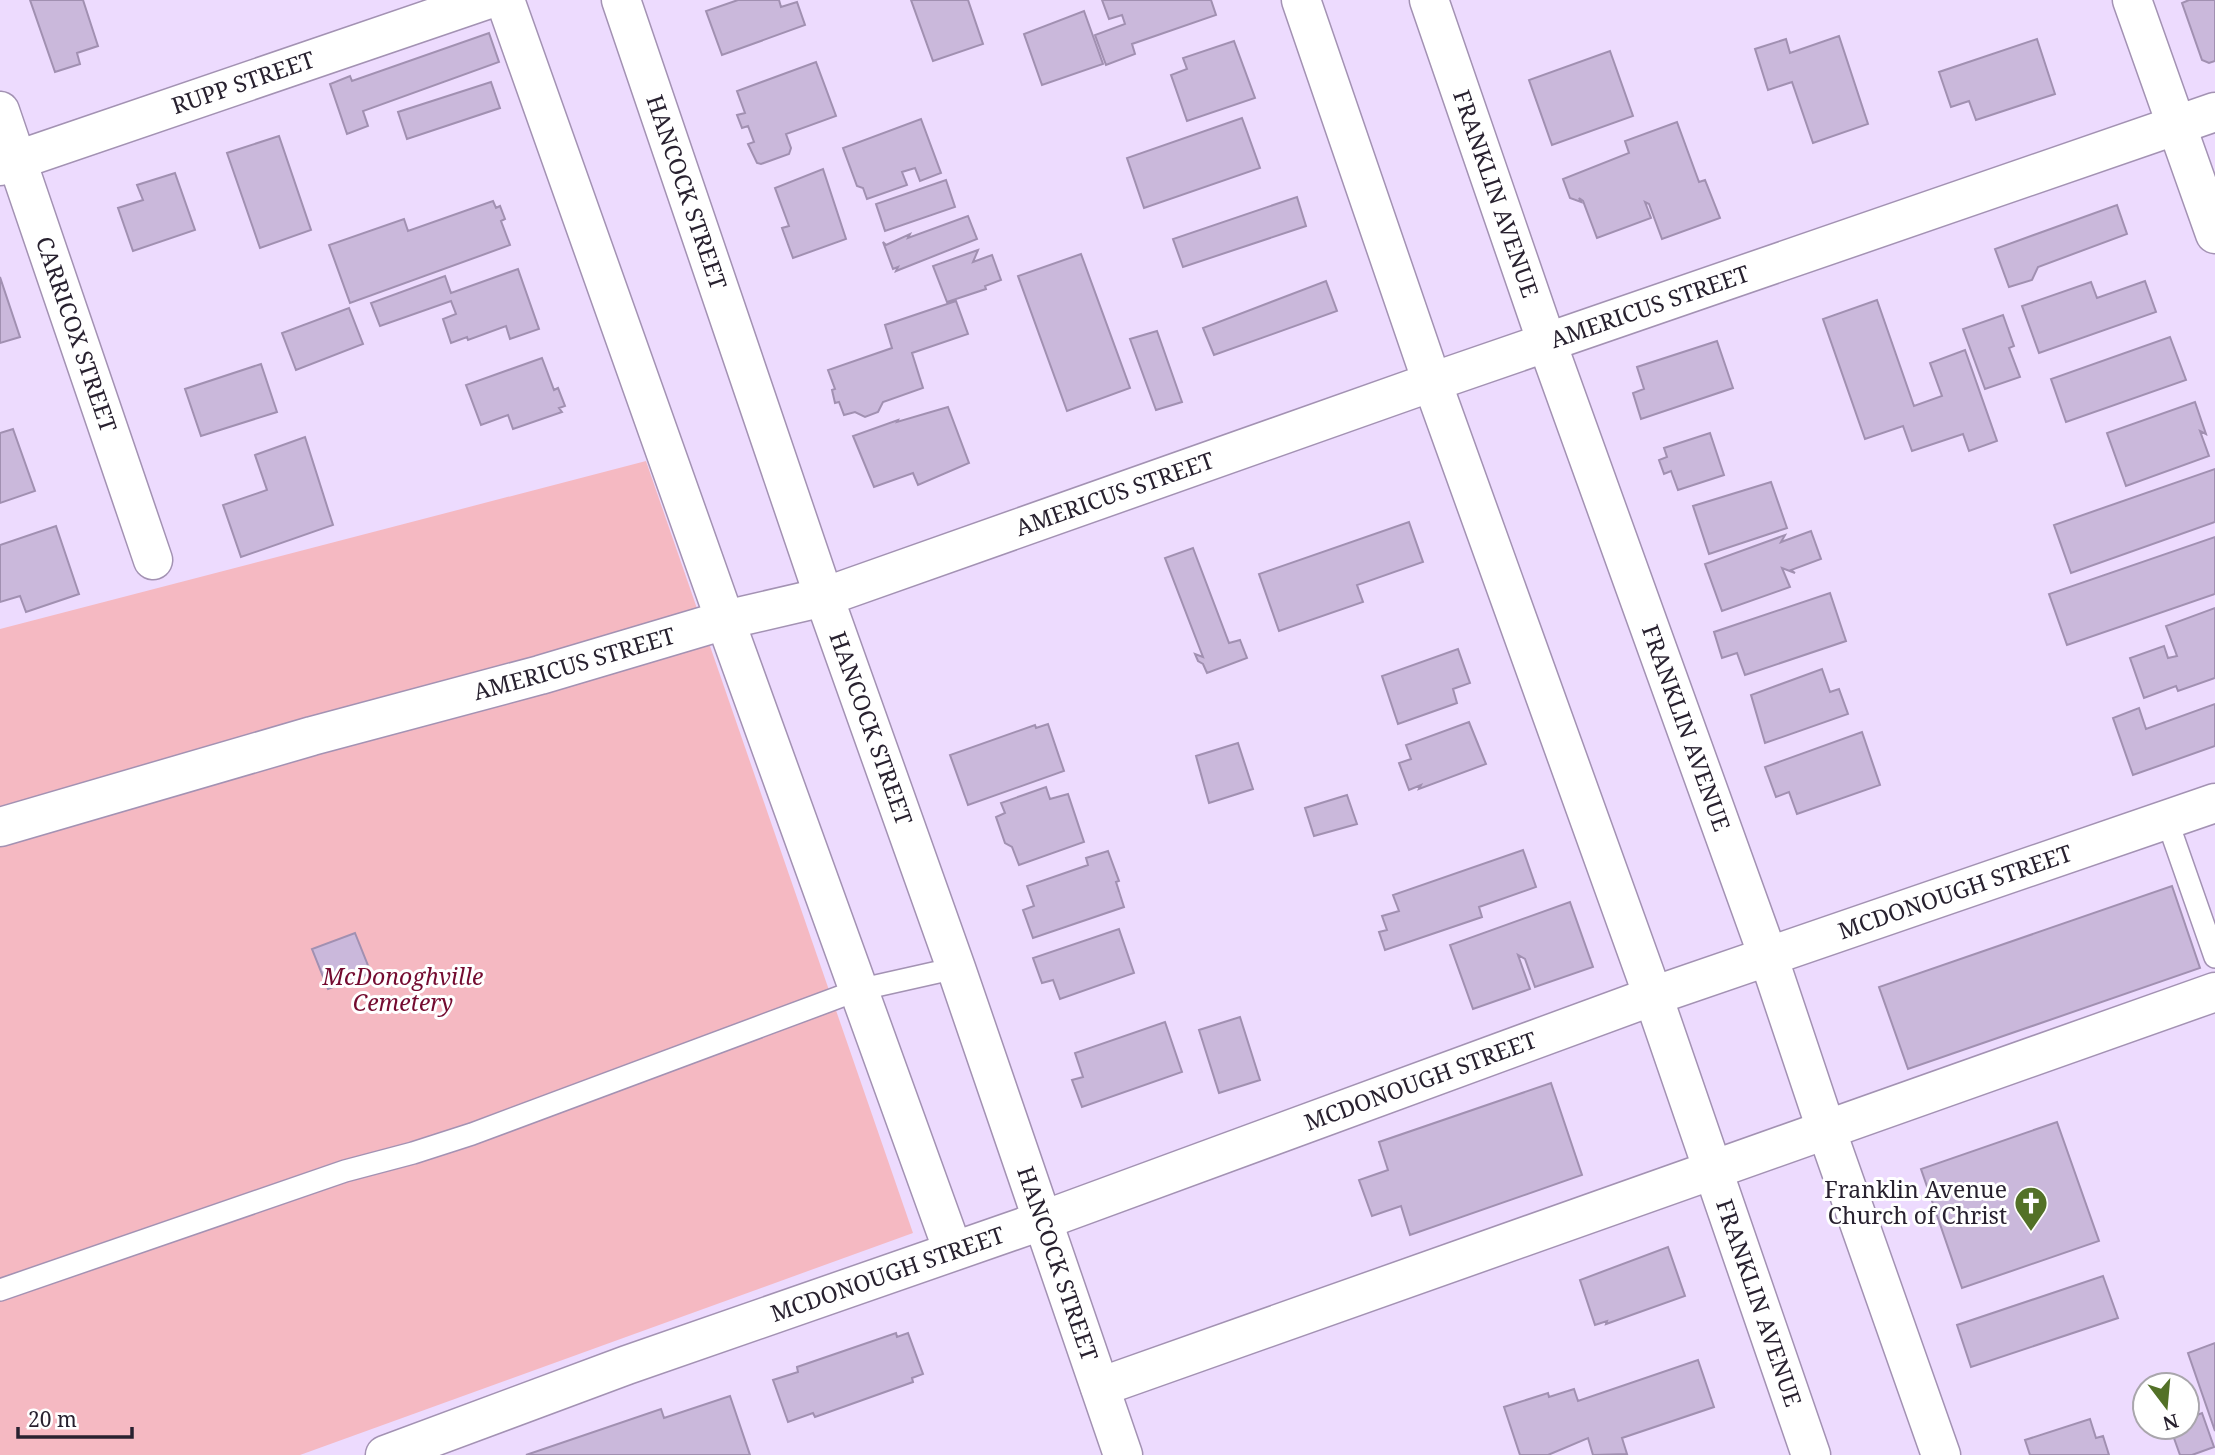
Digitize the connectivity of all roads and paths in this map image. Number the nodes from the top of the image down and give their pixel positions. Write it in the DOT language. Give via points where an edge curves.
graph roads {
  1 [pos="486,0"];
  2 [pos="505,0"];
  3 [pos="621,0"];
  4 [pos="1301,0"];
  5 [pos="1429,0"];
  6 [pos="2132,0"];
  7 [pos="0,111"];
  8 [pos="2215,112"];
  9 [pos="2175,127"];
  10 [pos="8,163"];
  11 [pos="2215,234"];
  12 [pos="1547,343"];
  13 [pos="1432,382"];
  14 [pos="153,559"];
  15 [pos="824,597"];
  16 [pos="725,620"];
  17 [pos="2215,803"];
  18 [pos="2167,820"];
  19 [pos="0,827"];
  20 [pos="2208,913"];
  21 [pos="1768,956"];
  22 [pos="2215,957"];
  23 [pos="956,968"];
  24 [pos="858,990"];
  25 [pos="2215,992"];
  26 [pos="1653,996"];
  27 [pos="1826,1129"];
  28 [pos="1712,1171"];
  29 [pos="1041,1221"];
  30 [pos="953,1251"];
  31 [pos="0,1290"];
  32 [pos="1100,1387"];
  33 [pos="385,1455"];
  34 [pos="1123,1455"];
  35 [pos="1811,1455"];
  36 [pos="1941,1455"];
  1 -- 10 [label="street, RUPP STREET"];
  2 -- 16 [label="street"];
  3 -- 15 [label="street, HANCOCK STREET"];
  4 -- 13 [label="street, FRANKLIN AVENUE"];
  5 -- 12 [label="street, FRANKLIN AVENUE"];
  6 -- 9 [label="street"];
  7 -- 10 [label="street, CARRICOX STREET"];
  8 -- 9 [label="street, AMERICUS STREET"];
  9 -- 11 [label="street"];
  9 -- 12 [label="street, AMERICUS STREET"];
  10 -- 14 [label="street, CARRICOX STREET"];
  12 -- 13 [label="street, AMERICUS STREET"];
  12 -- 21 [label="street, FRANKLIN AVENUE"];
  13 -- 15 [label="street, AMERICUS STREET"];
  13 -- 26 [label="street, FRANKLIN AVENUE"];
  15 -- 16 [label="street, AMERICUS STREET"];
  15 -- 23 [label="street, HANCOCK STREET"];
  16 -- 19 [label="street, AMERICUS STREET"];
  16 -- 24 [label="street"];
  17 -- 18 [label="street, MCDONOUGH STREET"];
  18 -- 20 [label="lane"];
  18 -- 21 [label="street, MCDONOUGH STREET"];
  20 -- 22 [label="lane"];
  21 -- 26 [label="street, MCDONOUGH STREET"];
  21 -- 27 [label="street, FRANKLIN AVENUE"];
  23 -- 24 [label="lane"];
  23 -- 29 [label="street, HANCOCK STREET"];
  24 -- 30 [label="street"];
  24 -- 31 [label="lane" via="472,1135 345,1171"];
  25 -- 27 [label="street"];
  26 -- 28 [label="street, FRANKLIN AVENUE"];
  26 -- 29 [label="street, MCDONOUGH STREET"];
  27 -- 28 [label="street"];
  27 -- 36 [label="street, FRANKLIN AVENUE"];
  28 -- 32 [label="street"];
  28 -- 35 [label="street, FRANKLIN AVENUE"];
  29 -- 30 [label="street, MCDONOUGH STREET"];
  29 -- 32 [label="street, HANCOCK STREET"];
  30 -- 33 [label="street, MCDONOUGH STREET"];
  32 -- 34 [label="street, HANCOCK STREET"];
}
